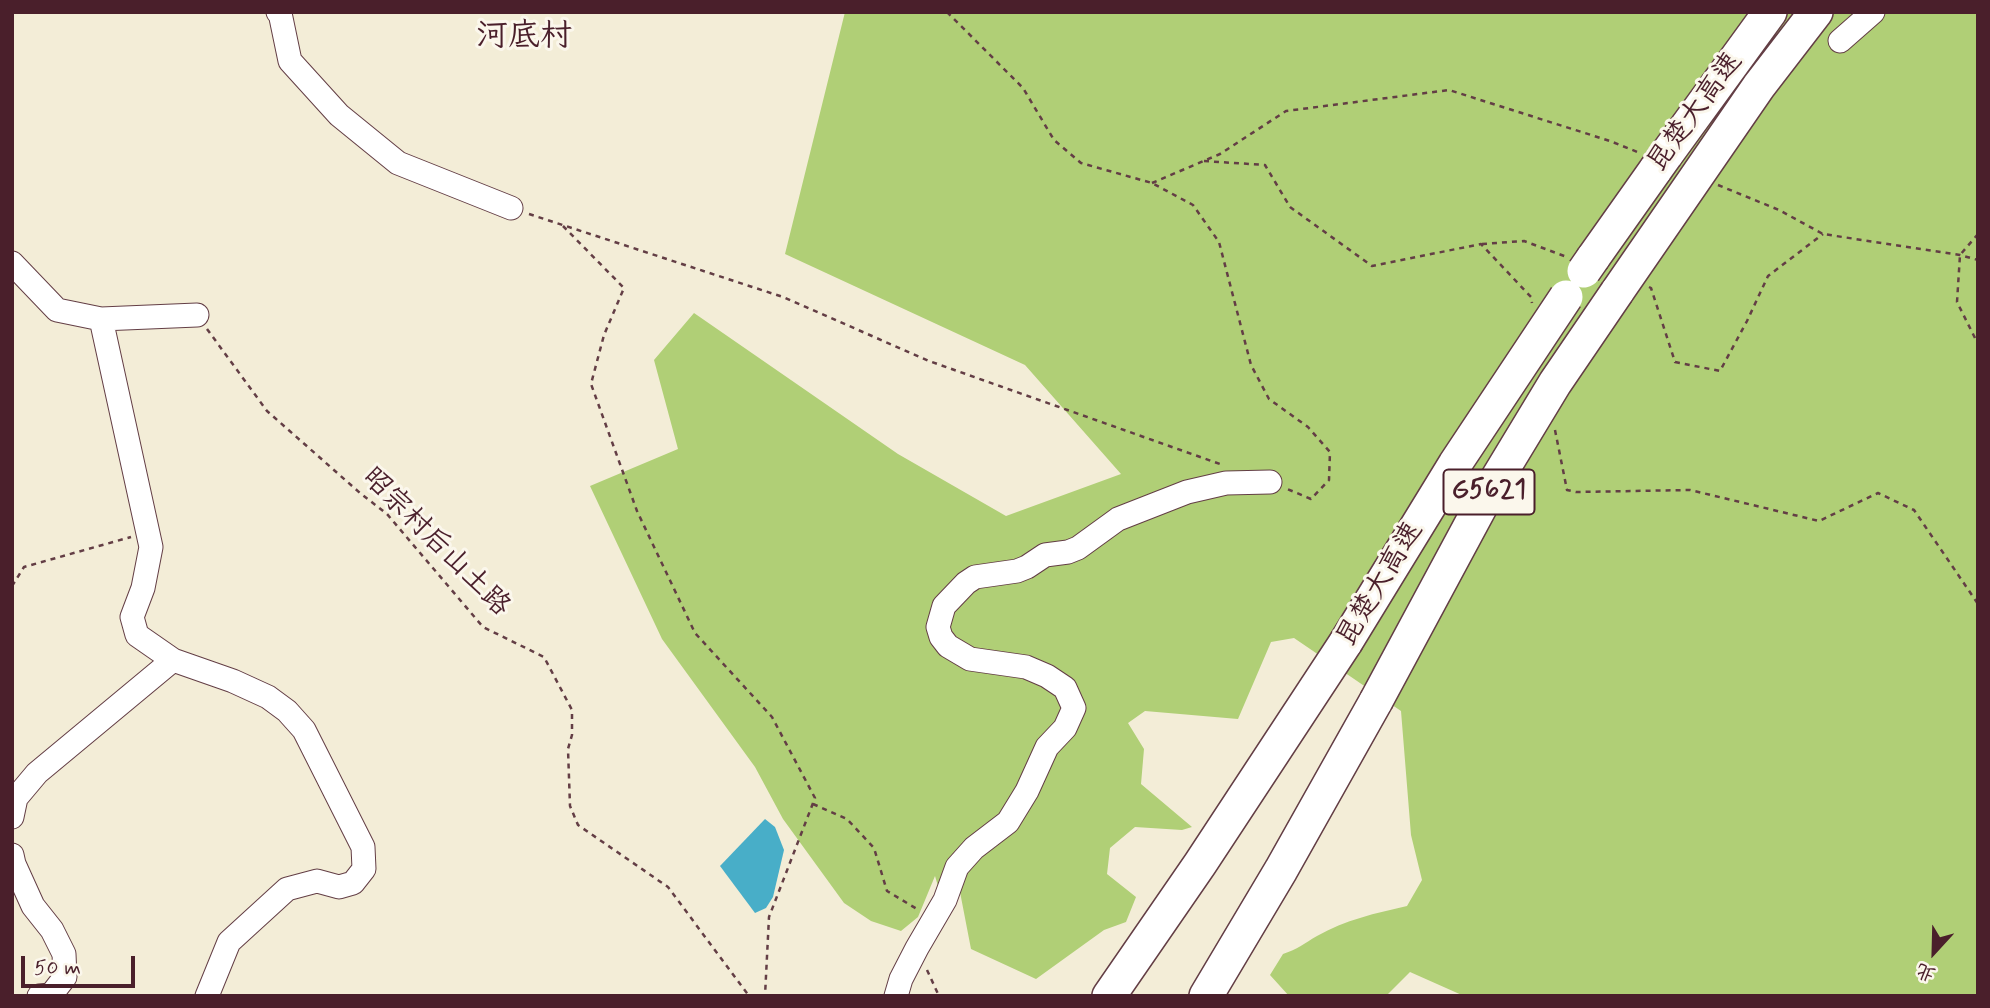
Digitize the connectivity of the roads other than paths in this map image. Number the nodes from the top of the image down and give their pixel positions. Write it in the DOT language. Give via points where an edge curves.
graph roads {
  1 [pos="278,12"];
  2 [pos="1770,12"];
  3 [pos="1816,12"];
  4 [pos="1873,12"];
  5 [pos="1840,41"];
  6 [pos="511,208"];
  7 [pos="12,263"];
  8 [pos="197,315"];
  9 [pos="100,319"];
  10 [pos="1270,482"];
  11 [pos="1346,642"];
  12 [pos="173,660"];
  13 [pos="12,817"];
  14 [pos="12,855"];
  15 [pos="38,996"];
  16 [pos="207,996"];
  17 [pos="897,996"];
  18 [pos="1109,996"];
  19 [pos="1130,996"];
  20 [pos="1206,996"];
  1 -- 6 [label="street" via="290,61 339,115 398,163"];
  2 -- 11 [label="highway, 昆楚大高速 / G5621, bridge" via="1580,272"];
  3 -- 20 [label="highway, 昆楚大高速 / G5621, bridge" via="1759,86 1630,288 1555,383 1490,490 1376,701"];
  4 -- 5 [label="street"];
  7 -- 9 [label="street" via="57,310"];
  8 -- 9 [label="street"];
  9 -- 12 [label="street" via="151,547 132,617 137,635"];
  10 -- 17 [label="street" via="1226,483 1187,492 1118,519 1078,548 1045,555 1017,571 975,578 944,606 938,627 948,646 970,659 1026,667 1046,676 1065,688 1074,708 1065,728 1047,747 1007,822 957,867 901,979"];
  11 -- 18 [label="highway, G5621"];
  11 -- 19 [label="highway, 昆楚大高速 / G5621" via="1268,778"];
  12 -- 13 [label="street" via="37,774 16,798"];
  12 -- 16 [label="street" via="233,681 287,711 304,730 363,847 364,869 353,883 340,887 317,881 287,889 229,942"];
  14 -- 15 [label="street" via="33,906 64,954 65,977 51,995"];
}
